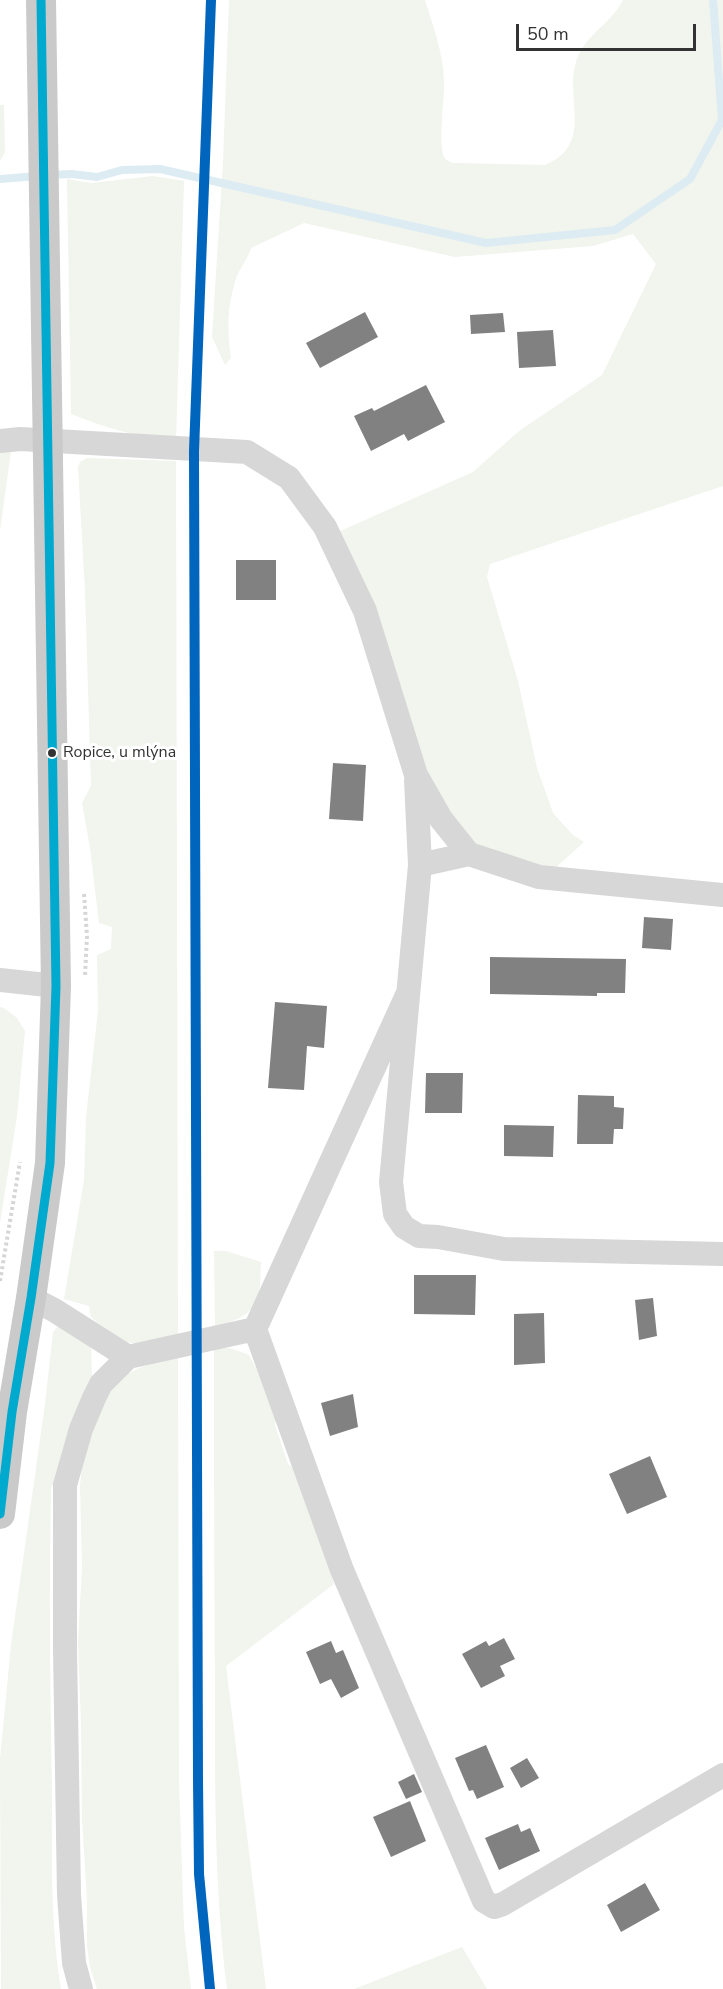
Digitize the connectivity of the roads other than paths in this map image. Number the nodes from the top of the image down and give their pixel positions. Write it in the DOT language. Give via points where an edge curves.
graph roads {
  1 [pos="41,0"];
  2 [pos="0,441"];
  3 [pos="48,441"];
  4 [pos="416,775"];
  5 [pos="469,854"];
  6 [pos="420,865"];
  7 [pos="723,895"];
  8 [pos="0,980"];
  9 [pos="56,986"];
  10 [pos="407,995"];
  11 [pos="723,1254"];
  12 [pos="31,1298"];
  13 [pos="255,1329"];
  14 [pos="128,1357"];
  15 [pos="12,1412"];
  16 [pos="0,1448"];
  17 [pos="0,1514"];
  18 [pos="723,1775"];
  19 [pos="81,1989"];
  1 -- 3 [label="main road"];
  2 -- 3 [label="street"];
  3 -- 4 [label="street" via="247,452 289,478 325,527 365,611"];
  3 -- 9 [label="main road"];
  4 -- 5 [label="street" via="441,819"];
  4 -- 6 [label="street"];
  5 -- 6 [label="street"];
  5 -- 7 [label="street" via="539,877"];
  6 -- 10 [label="street"];
  8 -- 9 [label="street"];
  9 -- 12 [label="main road" via="50,1163"];
  10 -- 11 [label="street" via="391,1182 395,1214 404,1227 419,1236 504,1250"];
  10 -- 13 [label="street"];
  12 -- 14 [label="street"];
  12 -- 15 [label="main road"];
  13 -- 14 [label="street"];
  13 -- 18 [label="street" via="342,1570 484,1901 494,1907 503,1904"];
  14 -- 19 [label="street" via="101,1384 94,1398 65,1485 69,1894 74,1963"];
  15 -- 16 [label="main road"];
  15 -- 17 [label="main road"];
}
